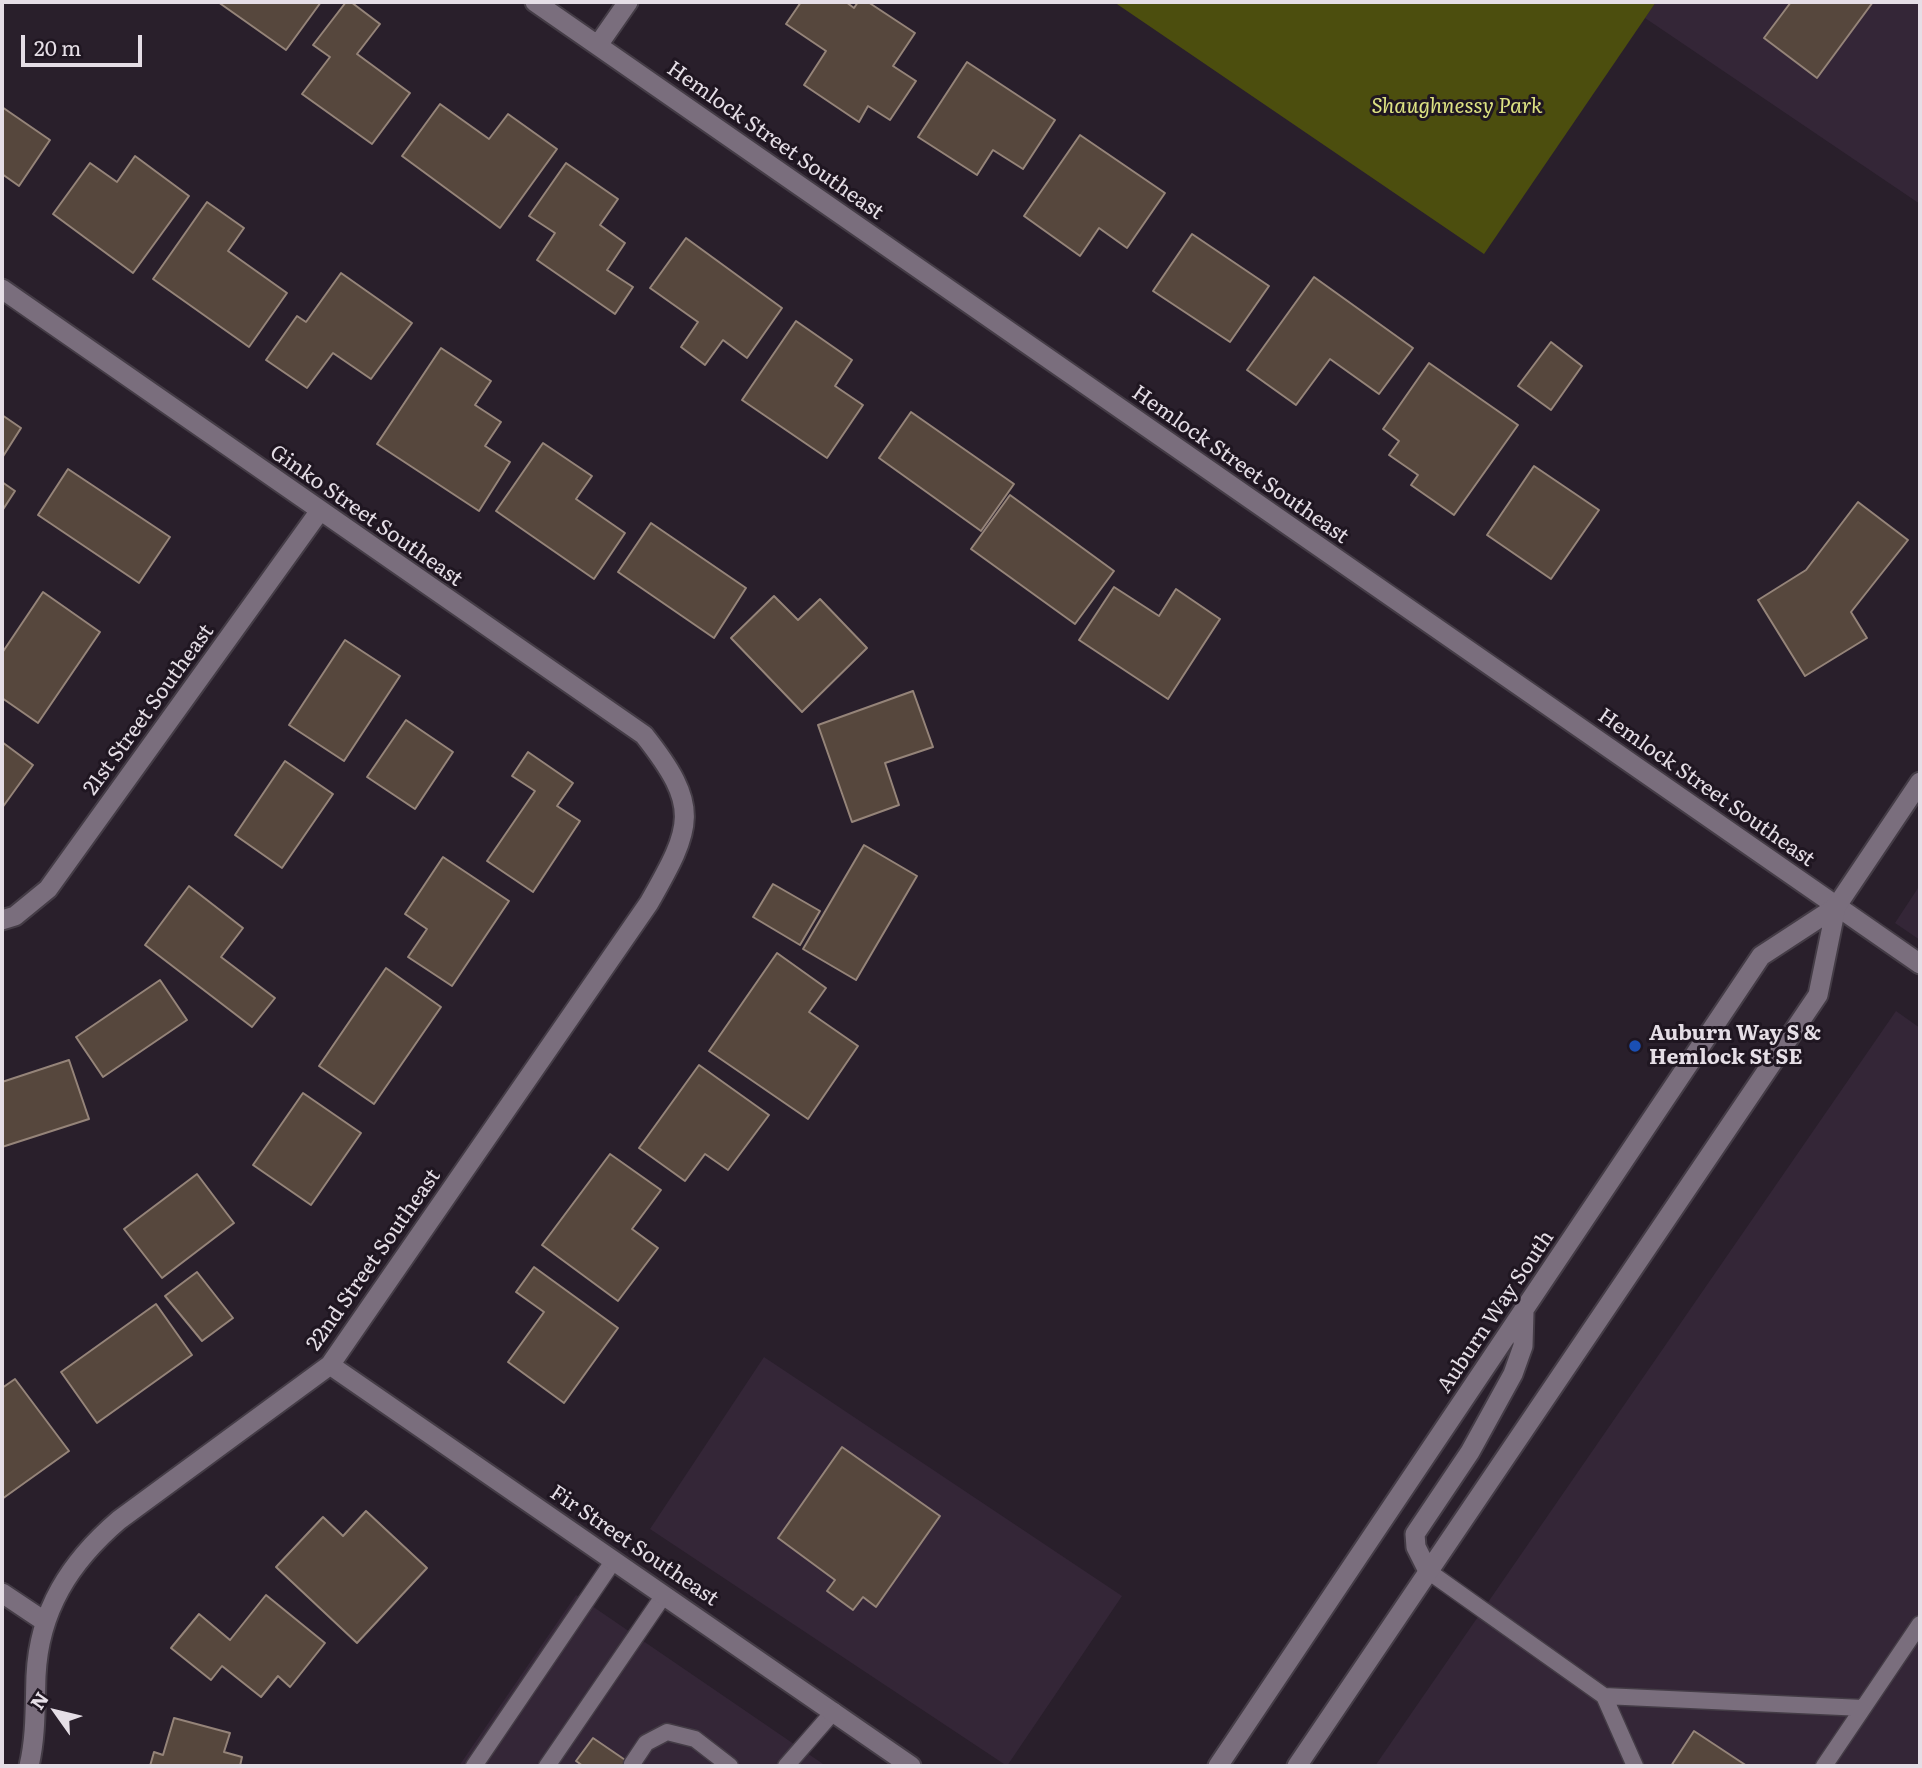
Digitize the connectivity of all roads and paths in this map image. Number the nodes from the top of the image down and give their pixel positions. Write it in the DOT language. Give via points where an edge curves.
graph roads {
  1 [pos="535,2"];
  2 [pos="628,2"];
  3 [pos="598,45"];
  4 [pos="2,289"];
  5 [pos="319,512"];
  6 [pos="1920,782"];
  7 [pos="684,799"];
  8 [pos="1836,907"];
  9 [pos="2,920"];
  10 [pos="1920,964"];
  11 [pos="1524,1311"];
  12 [pos="330,1365"];
  13 [pos="614,1560"];
  14 [pos="1428,1572"];
  15 [pos="2,1593"];
  16 [pos="664,1595"];
  17 [pos="44,1621"];
  18 [pos="1920,1624"];
  19 [pos="1604,1696"];
  20 [pos="1863,1708"];
  21 [pos="834,1711"];
  22 [pos="632,1765"];
  23 [pos="29,1766"];
  24 [pos="474,1766"];
  25 [pos="547,1766"];
  26 [pos="730,1766"];
  27 [pos="786,1766"];
  28 [pos="911,1766"];
  29 [pos="1218,1766"];
  30 [pos="1297,1766"];
  31 [pos="1634,1766"];
  32 [pos="1824,1766"];
  1 -- 3 [label="street, Hemlock Street Southeast"];
  2 -- 3 [label="street"];
  3 -- 8 [label="street, Hemlock Street Southeast"];
  4 -- 5 [label="street, Ginko Street Southeast"];
  5 -- 7 [label="street, Ginko Street Southeast" via="643,734 668,765"];
  5 -- 9 [label="street, 21st Street Southeast" via="48,889 15,916"];
  6 -- 8 [label="street, Auburn Way South"];
  7 -- 12 [label="street, 22nd Street Southeast" via="684,834 649,903"];
  8 -- 10 [label="street, Hemlock Street Southeast"];
  8 -- 11 [label="street, Auburn Way South" via="1761,956"];
  8 -- 14 [label="street, Auburn Way South" via="1818,995"];
  11 -- 14 [label="street" via="1523,1346 1513,1374 1470,1452 1415,1534"];
  11 -- 29 [label="street, Auburn Way South"];
  12 -- 13 [label="street, Fir Street Southeast"];
  12 -- 17 [label="street, 22nd Street Southeast" via="97,1539 66,1578"];
  13 -- 16 [label="street, Fir Street Southeast"];
  13 -- 24 [label="lane"];
  14 -- 19 [label="lane"];
  14 -- 30 [label="street, Auburn Way South"];
  15 -- 17 [label="street"];
  16 -- 21 [label="street, Fir Street Southeast"];
  16 -- 25 [label="lane"];
  17 -- 23 [label="street, 22nd Street Southeast"];
  18 -- 20 [label="lane"];
  19 -- 20 [label="lane"];
  19 -- 31 [label="lane"];
  20 -- 32 [label="lane"];
  21 -- 27 [label="lane"];
  21 -- 28 [label="street, Fir Street Southeast"];
  22 -- 26 [label="lane" via="646,1743 667,1732 695,1739"];
}
